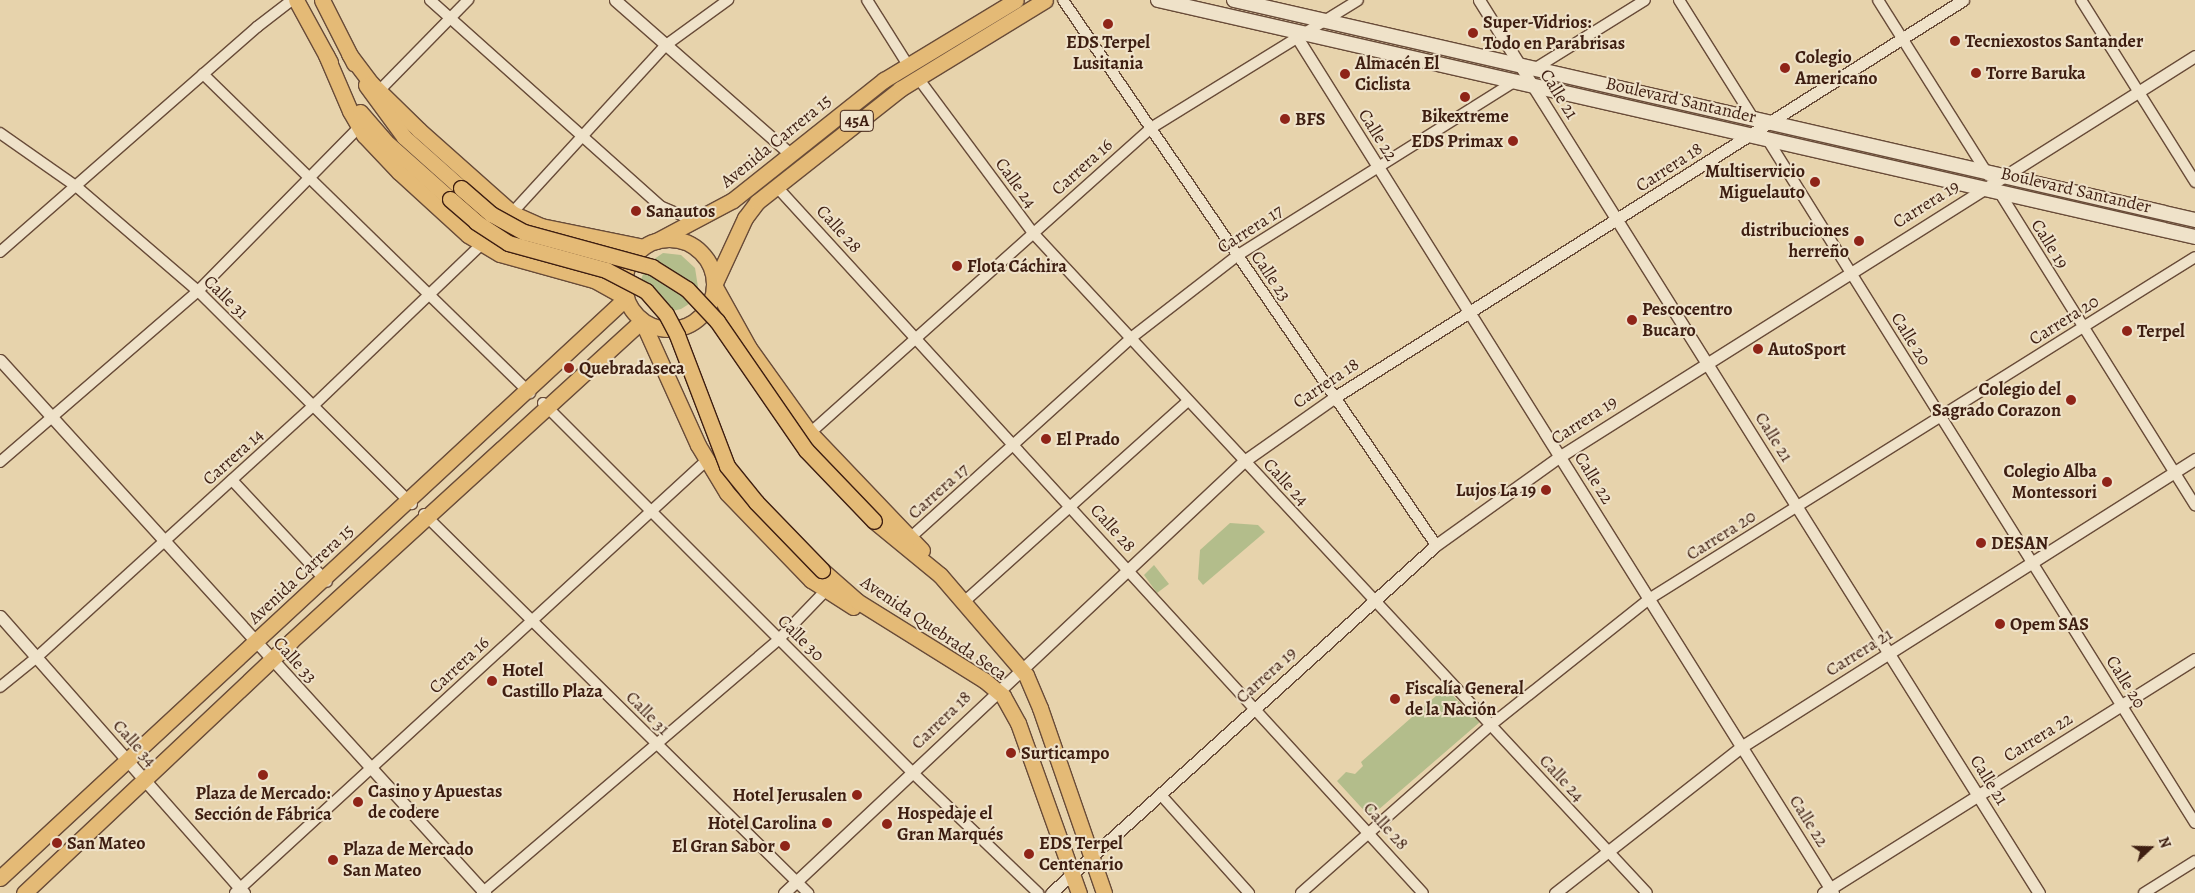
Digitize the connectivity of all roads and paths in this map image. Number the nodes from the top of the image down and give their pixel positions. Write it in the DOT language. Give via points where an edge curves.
graph roads {
  1 [pos="294,0"];
  2 [pos="322,0"];
  3 [pos="430,0"];
  4 [pos="468,0"];
  5 [pos="615,0"];
  6 [pos="728,0"];
  7 [pos="867,0"];
  8 [pos="1016,0"];
  9 [pos="1045,0"];
  10 [pos="1063,0"];
  11 [pos="1158,0"];
  12 [pos="1234,0"];
  13 [pos="1358,0"];
  14 [pos="1479,0"];
  15 [pos="1645,0"];
  16 [pos="1680,0"];
  17 [pos="1878,0"];
  18 [pos="1964,0"];
  19 [pos="2082,0"];
  20 [pos="1265,4"];
  21 [pos="450,19"];
  22 [pos="1325,21"];
  23 [pos="1293,33"];
  24 [pos="1902,38"];
  25 [pos="666,45"];
  26 [pos="2195,56"];
  27 [pos="908,65"];
  28 [pos="203,74"];
  29 [pos="1526,75"];
  30 [pos="918,78"];
  31 [pos="2138,91"];
  32 [pos="376,94"];
  33 [pos="362,124"];
  34 [pos="1150,128"];
  35 [pos="1760,129"];
  36 [pos="0,133"];
  37 [pos="582,140"];
  38 [pos="789,153"];
  39 [pos="1378,167"];
  40 [pos="308,176"];
  41 [pos="1993,182"];
  42 [pos="2195,182"];
  43 [pos="76,186"];
  44 [pos="776,186"];
  45 [pos="512,213"];
  46 [pos="700,218"];
  47 [pos="2195,220"];
  48 [pos="1618,221"];
  49 [pos="1032,233"];
  50 [pos="2195,237"];
  51 [pos="650,244"];
  52 [pos="481,245"];
  53 [pos="0,252"];
  54 [pos="1238,255"];
  55 [pos="2195,257"];
  56 [pos="1850,272"];
  57 [pos="714,285"];
  58 [pos="198,292"];
  59 [pos="430,294"];
  60 [pos="626,298"];
  61 [pos="1469,313"];
  62 [pos="642,320"];
  63 [pos="2083,327"];
  64 [pos="915,338"];
  65 [pos="1131,338"];
  66 [pos="0,360"];
  67 [pos="1707,363"];
  68 [pos="529,391"];
  69 [pos="1335,397"];
  70 [pos="1188,401"];
  71 [pos="545,405"];
  72 [pos="314,406"];
  73 [pos="1940,416"];
  74 [pos="52,417"];
  75 [pos="810,433"];
  76 [pos="1013,445"];
  77 [pos="1559,457"];
  78 [pos="706,460"];
  79 [pos="2195,460"];
  80 [pos="1244,461"];
  81 [pos="0,462"];
  82 [pos="2175,472"];
  83 [pos="232,480"];
  84 [pos="410,502"];
  85 [pos="2195,505"];
  86 [pos="1070,507"];
  87 [pos="1797,507"];
  88 [pos="651,511"];
  89 [pos="425,515"];
  90 [pos="911,537"];
  91 [pos="164,542"];
  92 [pos="1436,544"];
  93 [pos="2032,563"];
  94 [pos="1127,570"];
  95 [pos="325,580"];
  96 [pos="830,586"];
  97 [pos="1649,599"];
  98 [pos="1375,600"];
  99 [pos="964,601"];
  100 [pos="0,616"];
  101 [pos="532,620"];
  102 [pos="779,639"];
  103 [pos="255,642"];
  104 [pos="1889,653"];
  105 [pos="36,658"];
  106 [pos="2195,659"];
  107 [pos="272,660"];
  108 [pos="1021,668"];
  109 [pos="0,687"];
  110 [pos="997,690"];
  111 [pos="2121,705"];
  112 [pos="1255,709"];
  113 [pos="1492,724"];
  114 [pos="656,744"];
  115 [pos="1741,747"];
  116 [pos="128,761"];
  117 [pos="371,768"];
  118 [pos="912,772"];
  119 [pos="144,780"];
  120 [pos="1161,795"];
  121 [pos="1978,795"];
  122 [pos="2195,823"];
  123 [pos="1370,834"];
  124 [pos="1608,851"];
  125 [pos="1091,856"];
  126 [pos="2195,861"];
  127 [pos="1072,874"];
  128 [pos="0,878"];
  129 [pos="796,882"];
  130 [pos="240,891"];
  131 [pos="1829,891"];
  132 [pos="484,892"];
  133 [pos="24,893"];
  134 [pos="784,893"];
  135 [pos="808,893"];
  136 [pos="1038,893"];
  137 [pos="1051,893"];
  138 [pos="1079,893"];
  139 [pos="1104,893"];
  140 [pos="1249,893"];
  141 [pos="1301,893"];
  142 [pos="1423,893"];
  143 [pos="1555,893"];
  144 [pos="1647,893"];
  145 [pos="2039,893"];
  146 [pos="2144,893"];
  1 -- 28 [label="street"];
  1 -- 33 [label="main road"];
  2 -- 32 [label="main road" via="349,54"];
  3 -- 21 [label="street"];
  4 -- 21 [label="street"];
  5 -- 25 [label="street"];
  6 -- 25 [label="street"];
  7 -- 27 [label="street"];
  8 -- 27 [label="main road, Avenida Carrera 15 / 45A"];
  9 -- 30 [label="main road, Avenida Carrera 15 / 45A"];
  10 -- 34 [label="street, Calle 23"];
  11 -- 23 [label="main road, Boulevard Santander"];
  12 -- 20 [label="main road, Boulevard Santander"];
  13 -- 22 [label="street, Carrera 16"];
  14 -- 29 [label="street, Calle 21"];
  15 -- 29 [label="street, Carrera 17"];
  16 -- 35 [label="street, Calle 20"];
  17 -- 24 [label="street, Calle 19"];
  18 -- 24 [label="street, Carrera 18"];
  19 -- 31 [label="street"];
  20 -- 22 [label="main road, Boulevard Santander"];
  20 -- 23 [label="street, Calle 22"];
  21 -- 32 [label="street"];
  21 -- 37 [label="street"];
  22 -- 23 [label="street, Carrera 16"];
  22 -- 29 [label="main road, Boulevard Santander"];
  23 -- 29 [label="main road, Boulevard Santander"];
  23 -- 34 [label="street, Carrera 16"];
  23 -- 39 [label="street, Calle 22"];
  24 -- 35 [label="street, Carrera 18"];
  24 -- 41 [label="street, Calle 19"];
  25 -- 37 [label="street"];
  25 -- 38 [label="street"];
  26 -- 31 [label="street, Carrera 19"];
  27 -- 38 [label="main road, Avenida Carrera 15 / 45A"];
  28 -- 40 [label="street"];
  28 -- 43 [label="street"];
  29 -- 35 [label="main road, Boulevard Santander"];
  29 -- 39 [label="street, Carrera 17"];
  29 -- 48 [label="street, Calle 21"];
  30 -- 44 [label="main road, Avenida Carrera 15 / 45A" via="831,140"];
  30 -- 49 [label="street, Calle 24"];
  31 -- 41 [label="street, Carrera 19"];
  31 -- 42 [label="street"];
  32 -- 45 [label="main road" via="485,193"];
  32 -- 99 [label="main road, Avenida Quebrada Seca, bridge" via="404,137 491,214 524,232 644,264 670,276 687,289 717,321 806,450 874,521 918,554"];
  33 -- 40 [label="street"];
  33 -- 52 [label="main road" via="399,172"];
  33 -- 96 [label="main road, Avenida Quebrada Seca, bridge" via="476,222 508,243 606,270 634,283 650,296 677,335 727,466 756,502 822,570"];
  34 -- 49 [label="street, Carrera 16"];
  34 -- 54 [label="street, Calle 23"];
  35 -- 41 [label="main road, Boulevard Santander"];
  35 -- 48 [label="street, Carrera 18"];
  35 -- 56 [label="street, Calle 20"];
  36 -- 43 [label="street, Calle 31"];
  37 -- 45 [label="street"];
  37 -- 46 [label="street" via="660,206 683,216"];
  38 -- 46 [label="main road, Avenida Carrera 15 / 45A" via="733,200"];
  39 -- 54 [label="street, Carrera 17"];
  39 -- 61 [label="street, Calle 22"];
  40 -- 58 [label="street"];
  40 -- 59 [label="street"];
  41 -- 47 [label="main road, Boulevard Santander"];
  41 -- 50 [label="main road, Boulevard Santander"];
  41 -- 56 [label="street, Carrera 19"];
  41 -- 63 [label="street, Calle 19"];
  43 -- 53 [label="street"];
  43 -- 58 [label="street, Calle 31"];
  44 -- 57 [label="main road, Avenida Carrera 15 / 45A" via="745,218"];
  44 -- 64 [label="street, Calle 28"];
  45 -- 51 [label="main road" via="541,226"];
  46 -- 51 [label="main road, Avenida Carrera 15 / 45A"];
  48 -- 61 [label="street, Carrera 18"];
  48 -- 67 [label="street, Calle 21"];
  49 -- 64 [label="street, Carrera 16"];
  49 -- 65 [label="street, Calle 24"];
  51 -- 57 [label="main road" via="677,240 696,248 712,271"];
  51 -- 60 [label="main road, 45A" via="627,269"];
  52 -- 59 [label="street, Carrera 14"];
  52 -- 60 [label="main road" via="520,262 594,280"];
  54 -- 65 [label="street, Carrera 17"];
  54 -- 69 [label="street, Calle 23"];
  55 -- 63 [label="street, Carrera 20"];
  56 -- 67 [label="street, Carrera 19"];
  56 -- 73 [label="street, Calle 20"];
  57 -- 62 [label="main road, 45A" via="707,309 688,325 665,329"];
  57 -- 75 [label="main road" via="749,348"];
  58 -- 72 [label="street, Calle 31"];
  58 -- 74 [label="street"];
  59 -- 68 [label="street"];
  59 -- 72 [label="street, Carrera 14"];
  60 -- 62 [label="main road"];
  60 -- 68 [label="main road, Avenida Carrera 15"];
  61 -- 69 [label="street, Carrera 18"];
  61 -- 77 [label="street, Calle 22"];
  62 -- 71 [label="main road"];
  62 -- 78 [label="main road"];
  63 -- 73 [label="street, Carrera 20"];
  63 -- 82 [label="street, Calle 19"];
  64 -- 75 [label="street, Carrera 16"];
  64 -- 76 [label="street, Calle 28"];
  65 -- 70 [label="street, Calle 24"];
  65 -- 76 [label="street, Carrera 17"];
  66 -- 74 [label="street, Calle 33"];
  67 -- 77 [label="street, Carrera 19"];
  67 -- 87 [label="street, Calle 21"];
  68 -- 84 [label="main road, Avenida Carrera 15"];
  69 -- 80 [label="street, Carrera 18"];
  69 -- 92 [label="street, Calle 23"];
  70 -- 80 [label="street, Calle 24"];
  70 -- 86 [label="street"];
  71 -- 88 [label="street, Calle 30"];
  71 -- 89 [label="main road"];
  72 -- 83 [label="street, Carrera 14"];
  72 -- 84 [label="street, Calle 31"];
  73 -- 87 [label="street, Carrera 20"];
  73 -- 93 [label="street, Calle 20"];
  74 -- 81 [label="street"];
  74 -- 91 [label="street, Calle 33"];
  75 -- 90 [label="main road"];
  76 -- 86 [label="street, Calle 28"];
  76 -- 90 [label="street, Carrera 17"];
  77 -- 92 [label="street, Carrera 19"];
  77 -- 97 [label="street, Calle 22"];
  78 -- 88 [label="street, Carrera 16"];
  78 -- 96 [label="main road" via="738,506"];
  79 -- 82 [label="street, Carrera 21"];
  80 -- 94 [label="street, Carrera 18"];
  80 -- 98 [label="street, Calle 24"];
  82 -- 85 [label="street, Calle 19"];
  82 -- 93 [label="street, Carrera 21"];
  83 -- 91 [label="street, Carrera 14"];
  83 -- 95 [label="street"];
  84 -- 95 [label="main road, Avenida Carrera 15"];
  86 -- 94 [label="street, Calle 28"];
  86 -- 99 [label="street"];
  87 -- 97 [label="street, Carrera 20"];
  87 -- 104 [label="street, Calle 21"];
  88 -- 101 [label="street, Carrera 16"];
  88 -- 102 [label="street, Calle 30"];
  89 -- 101 [label="street, Calle 31"];
  89 -- 107 [label="main road"];
  90 -- 99 [label="main road"];
  91 -- 103 [label="street, Calle 33"];
  91 -- 105 [label="street, Carrera 14"];
  92 -- 98 [label="street, Carrera 19"];
  93 -- 104 [label="street, Carrera 21"];
  93 -- 111 [label="street, Calle 20"];
  94 -- 108 [label="street, Carrera 18"];
  94 -- 112 [label="street, Calle 28"];
  95 -- 103 [label="main road, Avenida Carrera 15"];
  96 -- 102 [label="street"];
  96 -- 110 [label="main road, Avenida Quebrada Seca" via="846,604 896,626"];
  97 -- 113 [label="street, Carrera 20"];
  97 -- 115 [label="street, Calle 22"];
  98 -- 112 [label="street, Carrera 19"];
  98 -- 113 [label="street, Calle 24"];
  99 -- 108 [label="main road, Avenida Quebrada Seca"];
  100 -- 105 [label="street, Calle 34"];
  101 -- 114 [label="street, Calle 31"];
  101 -- 117 [label="street, Carrera 16"];
  102 -- 114 [label="street"];
  102 -- 118 [label="street, Calle 30"];
  103 -- 107 [label="street, Calle 33"];
  103 -- 116 [label="main road, Avenida Carrera 15"];
  104 -- 115 [label="street, Carrera 21"];
  104 -- 121 [label="street, Calle 21"];
  105 -- 109 [label="street, Carrera 14"];
  105 -- 116 [label="street, Calle 34"];
  106 -- 111 [label="street, Carrera 22"];
  107 -- 117 [label="street, Calle 33"];
  107 -- 119 [label="main road"];
  108 -- 110 [label="street, Carrera 18"];
  108 -- 125 [label="main road, Avenida Quebrada Seca" via="1035,693"];
  110 -- 118 [label="street, Carrera 18"];
  110 -- 127 [label="main road, Avenida Quebrada Seca" via="1018,723"];
  111 -- 121 [label="street, Carrera 22"];
  111 -- 122 [label="street, Calle 20"];
  112 -- 120 [label="street, Carrera 19"];
  112 -- 123 [label="street, Calle 28"];
  113 -- 123 [label="street, Carrera 20"];
  113 -- 124 [label="street, Calle 24"];
  114 -- 129 [label="street, Calle 31"];
  114 -- 132 [label="street"];
  115 -- 124 [label="street, Carrera 21"];
  115 -- 131 [label="street, Calle 22"];
  116 -- 119 [label="street, Calle 34"];
  116 -- 128 [label="main road, Avenida Carrera 15"];
  117 -- 130 [label="street, Carrera 16"];
  117 -- 132 [label="street, Calle 33"];
  118 -- 129 [label="street, Carrera 18"];
  118 -- 136 [label="street, Calle 30"];
  119 -- 130 [label="street, Calle 34"];
  119 -- 133 [label="main road"];
  120 -- 125 [label="street, Carrera 19"];
  120 -- 140 [label="street"];
  121 -- 131 [label="street, Carrera 22"];
  121 -- 145 [label="street, Calle 21"];
  123 -- 141 [label="street, Carrera 20"];
  123 -- 142 [label="street, Calle 28"];
  124 -- 143 [label="street, Carrera 21"];
  124 -- 144 [label="street, Calle 24"];
  125 -- 127 [label="street, Carrera 19"];
  125 -- 139 [label="main road, Avenida Quebrada Seca"];
  126 -- 146 [label="street"];
  127 -- 137 [label="street, Carrera 19"];
  127 -- 138 [label="main road, Avenida Quebrada Seca"];
  129 -- 134 [label="street, Carrera 18"];
  129 -- 135 [label="street, Calle 31"];
}
